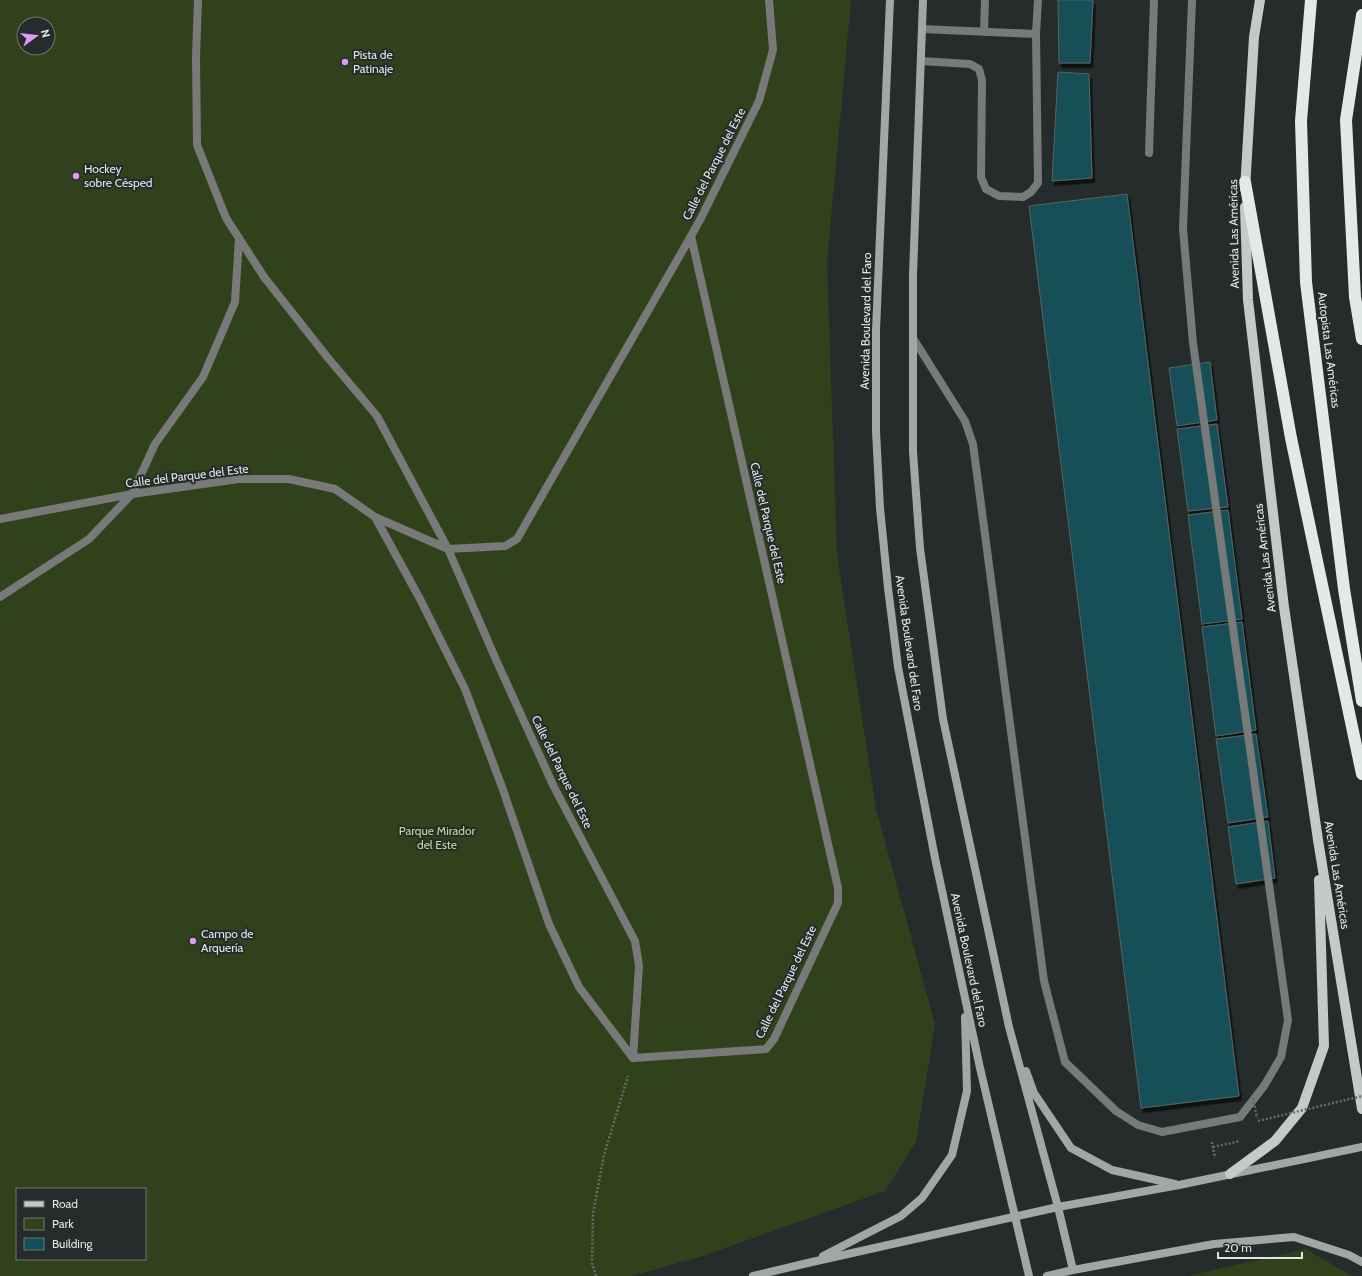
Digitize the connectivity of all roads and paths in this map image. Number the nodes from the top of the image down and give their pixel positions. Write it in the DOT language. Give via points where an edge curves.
graph roads {
  1 [pos="198,0"];
  2 [pos="769,0"];
  3 [pos="890,0"];
  4 [pos="923,0"];
  5 [pos="985,0"];
  6 [pos="1038,0"];
  7 [pos="1154,0"];
  8 [pos="1192,0"];
  9 [pos="1260,0"];
  10 [pos="1311,0"];
  11 [pos="1362,15"];
  12 [pos="922,29"];
  13 [pos="984,32"];
  14 [pos="1036,34"];
  15 [pos="921,61"];
  16 [pos="1148,153"];
  17 [pos="1245,182"];
  18 [pos="691,236"];
  19 [pos="239,238"];
  20 [pos="913,338"];
  21 [pos="1362,339"];
  22 [pos="132,494"];
  23 [pos="375,517"];
  24 [pos="0,519"];
  25 [pos="448,549"];
  26 [pos="0,597"];
  27 [pos="1362,701"];
  28 [pos="1362,774"];
  29 [pos="1318,840"];
  30 [pos="964,996"];
  31 [pos="1009,1027"];
  32 [pos="633,1058"];
  33 [pos="1362,1096"];
  34 [pos="1253,1098"];
  35 [pos="1362,1109"];
  36 [pos="1362,1147"];
  37 [pos="1230,1174"];
  38 [pos="1180,1185"];
  39 [pos="1058,1207"];
  40 [pos="1015,1217"];
  41 [pos="812,1262"];
  42 [pos="1362,1262"];
  43 [pos="1073,1270"];
  44 [pos="596,1276"];
  45 [pos="753,1276"];
  46 [pos="1029,1276"];
  47 [pos="1047,1276"];
  1 -- 19 [label="lane" via="197,145 226,218"];
  2 -- 18 [label="lane, Calle del Parque del Este" via="773,50 759,101"];
  3 -- 30 [label="street, Avenida Boulevard del Faro" via="876,330 876,431 880,508 898,666"];
  4 -- 12 [label="street, Avenida Boulevard del Faro"];
  5 -- 13 [label="lane"];
  6 -- 14 [label="lane"];
  7 -- 16 [label="lane"];
  8 -- 20 [label="lane" via="1184,229 1193,343 1288,1020 1281,1057 1264,1086 1240,1117 1162,1132 1138,1125 1116,1111 1065,1062 1044,981 973,444 965,421"];
  9 -- 17 [label="main road, Avenida Las Américas" via="1254,37"];
  10 -- 27 [label="highway, Autopista Las Américas" via="1301,121 1306,282 1344,589"];
  11 -- 21 [label="highway" via="1346,120 1355,297"];
  12 -- 13 [label="lane"];
  12 -- 15 [label="street, Avenida Boulevard del Faro"];
  13 -- 14 [label="lane"];
  14 -- 15 [label="lane" via="1038,183 1023,197 999,196 986,189 981,177 982,80 979,69 970,64"];
  15 -- 20 [label="street, Avenida Boulevard del Faro"];
  17 -- 28 [label="highway" via="1291,438"];
  17 -- 29 [label="main road, Avenida Las Américas" via="1248,300 1284,607"];
  18 -- 25 [label="lane" via="517,539 505,546"];
  18 -- 32 [label="lane, Calle del Parque del Este" via="838,888 838,903 774,1039 766,1049"];
  19 -- 22 [label="lane" via="234,302 212,357 203,377 155,444"];
  19 -- 25 [label="lane" via="264,277 377,416"];
  20 -- 31 [label="street, Avenida Boulevard del Faro" via="913,452 920,548 943,719"];
  22 -- 23 [label="lane, Calle del Parque del Este" via="239,479 289,479 335,489"];
  22 -- 24 [label="lane, Calle del Parque del Este"];
  22 -- 26 [label="lane" via="89,539"];
  23 -- 25 [label="lane, Calle del Parque del Este"];
  23 -- 32 [label="lane" via="465,689 549,924 572,973 579,987"];
  25 -- 32 [label="lane, Calle del Parque del Este" via="554,787 635,942 639,966"];
  29 -- 35 [label="main road, Avenida Las Américas"];
  29 -- 37 [label="main road" via="1324,1046 1302,1108 1275,1141"];
  30 -- 40 [label="street, Avenida Boulevard del Faro"];
  30 -- 41 [label="street" via="967,1091 952,1155 922,1198 901,1216"];
  31 -- 38 [label="street" via="1034,1093 1071,1148 1112,1170"];
  31 -- 39 [label="street, Avenida Boulevard del Faro"];
  32 -- 44 [label="path" via="604,1155 593,1213 592,1263"];
  33 -- 34 [label="path, bridge" via="1257,1119"];
  36 -- 37 [label="street"];
  37 -- 38 [label="street"];
  38 -- 39 [label="street"];
  39 -- 40 [label="street"];
  39 -- 43 [label="street, Avenida Boulevard del Faro"];
  40 -- 41 [label="street"];
  40 -- 46 [label="street, Avenida Boulevard del Faro"];
  41 -- 45 [label="street"];
  42 -- 43 [label="street" via="1349,1254 1294,1237 1214,1244"];
  43 -- 47 [label="street"];
}
